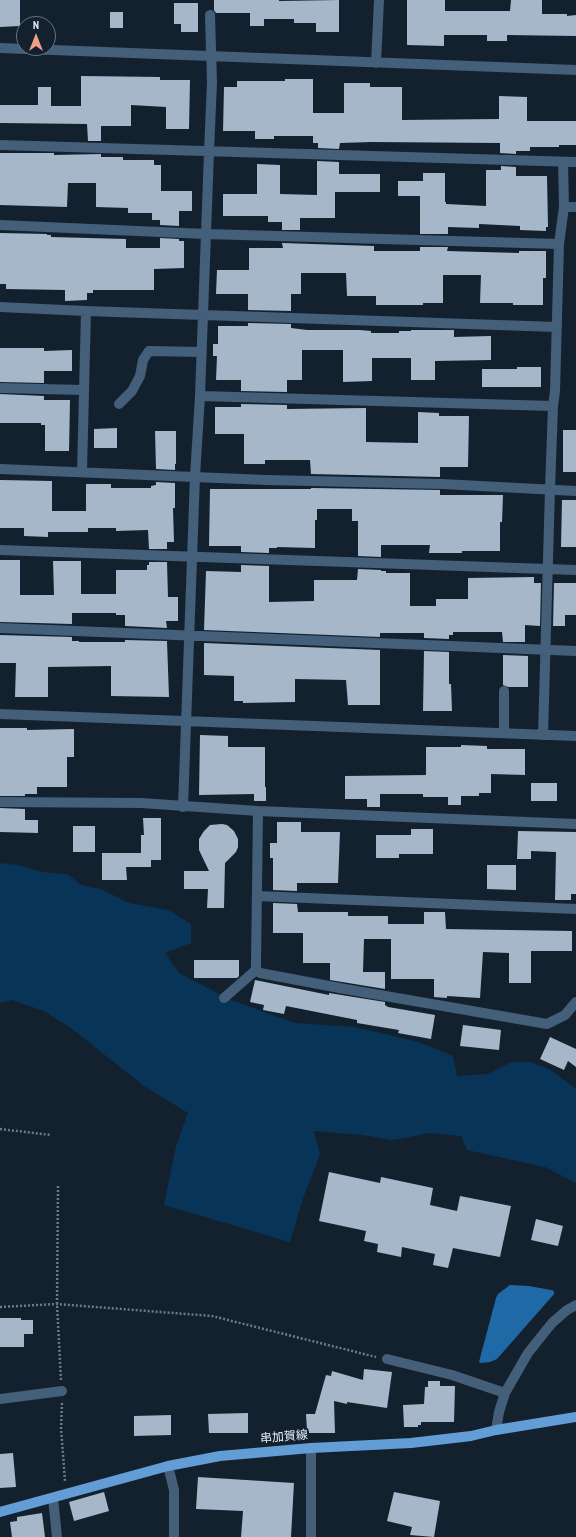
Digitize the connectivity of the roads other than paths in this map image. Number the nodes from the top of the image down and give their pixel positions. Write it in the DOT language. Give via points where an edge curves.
graph roads {
  1 [pos="379,0"];
  2 [pos="210,16"];
  3 [pos="0,48"];
  4 [pos="211,57"];
  5 [pos="376,63"];
  6 [pos="576,70"];
  7 [pos="0,145"];
  8 [pos="209,152"];
  9 [pos="563,162"];
  10 [pos="576,162"];
  11 [pos="564,207"];
  12 [pos="576,207"];
  13 [pos="0,225"];
  14 [pos="206,234"];
  15 [pos="559,244"];
  16 [pos="0,307"];
  17 [pos="86,311"];
  18 [pos="202,314"];
  19 [pos="557,327"];
  20 [pos="201,352"];
  21 [pos="0,388"];
  22 [pos="84,390"];
  23 [pos="200,396"];
  24 [pos="119,404"];
  25 [pos="553,406"];
  26 [pos="0,469"];
  27 [pos="82,472"];
  28 [pos="195,476"];
  29 [pos="550,489"];
  30 [pos="576,491"];
  31 [pos="0,550"];
  32 [pos="192,557"];
  33 [pos="548,569"];
  34 [pos="576,570"];
  35 [pos="0,628"];
  36 [pos="190,636"];
  37 [pos="546,650"];
  38 [pos="576,651"];
  39 [pos="504,691"];
  40 [pos="0,714"];
  41 [pos="187,721"];
  42 [pos="504,734"];
  43 [pos="543,735"];
  44 [pos="576,736"];
  45 [pos="0,802"];
  46 [pos="183,806"];
  47 [pos="258,811"];
  48 [pos="576,824"];
  49 [pos="258,896"];
  50 [pos="576,909"];
  51 [pos="256,970"];
  52 [pos="224,998"];
  53 [pos="576,1002"];
  54 [pos="576,1305"];
  55 [pos="387,1360"];
  56 [pos="62,1392"];
  57 [pos="505,1393"];
  58 [pos="0,1399"];
  59 [pos="576,1417"];
  60 [pos="496,1430"];
  61 [pos="311,1448"];
  62 [pos="168,1466"];
  63 [pos="52,1498"];
  64 [pos="0,1512"];
  65 [pos="57,1537"];
  66 [pos="174,1537"];
  67 [pos="311,1537"];
  1 -- 5 [label="street"];
  2 -- 4 [label="street"];
  3 -- 4 [label="street"];
  4 -- 5 [label="street"];
  4 -- 8 [label="street"];
  5 -- 6 [label="street"];
  7 -- 8 [label="street"];
  8 -- 9 [label="street"];
  8 -- 14 [label="street"];
  9 -- 10 [label="street"];
  9 -- 11 [label="street"];
  11 -- 12 [label="street"];
  11 -- 15 [label="street"];
  13 -- 14 [label="street"];
  14 -- 15 [label="street"];
  14 -- 18 [label="street"];
  15 -- 19 [label="street"];
  16 -- 17 [label="street"];
  17 -- 18 [label="street"];
  17 -- 22 [label="street"];
  18 -- 19 [label="street"];
  18 -- 20 [label="street"];
  19 -- 25 [label="street"];
  20 -- 23 [label="street"];
  20 -- 24 [label="street" via="149,351 143,360 140,376 132,391"];
  21 -- 22 [label="street"];
  22 -- 27 [label="street"];
  23 -- 25 [label="street"];
  23 -- 28 [label="street"];
  25 -- 29 [label="street"];
  26 -- 27 [label="street"];
  27 -- 28 [label="street"];
  28 -- 29 [label="street" via="275,481"];
  28 -- 32 [label="street"];
  29 -- 30 [label="street"];
  29 -- 33 [label="street"];
  31 -- 32 [label="street"];
  32 -- 33 [label="street"];
  32 -- 36 [label="street"];
  33 -- 34 [label="street"];
  33 -- 37 [label="street"];
  35 -- 36 [label="street"];
  36 -- 37 [label="street"];
  36 -- 41 [label="street"];
  37 -- 38 [label="street"];
  37 -- 43 [label="street"];
  39 -- 42 [label="street"];
  40 -- 41 [label="street"];
  41 -- 42 [label="street"];
  41 -- 46 [label="street"];
  42 -- 43 [label="street"];
  43 -- 44 [label="street"];
  45 -- 46 [label="street" via="141,803"];
  46 -- 47 [label="street"];
  47 -- 48 [label="street"];
  47 -- 49 [label="street"];
  49 -- 50 [label="street"];
  49 -- 51 [label="street"];
  51 -- 52 [label="street"];
  51 -- 53 [label="street" via="260,973 345,989 547,1024 565,1015"];
  54 -- 57 [label="street" via="552,1323 540,1337"];
  55 -- 57 [label="street" via="452,1375"];
  56 -- 58 [label="street"];
  57 -- 60 [label="street"];
  59 -- 60 [label="main road, 串加賀線"];
  60 -- 61 [label="main road, 串加賀線" via="471,1436 411,1443"];
  61 -- 62 [label="main road, 串加賀線" via="220,1456"];
  61 -- 67 [label="street"];
  62 -- 63 [label="main road, 串加賀線"];
  62 -- 66 [label="street" via="174,1490"];
  63 -- 64 [label="main road, 串加賀線"];
  63 -- 65 [label="street"];
}
